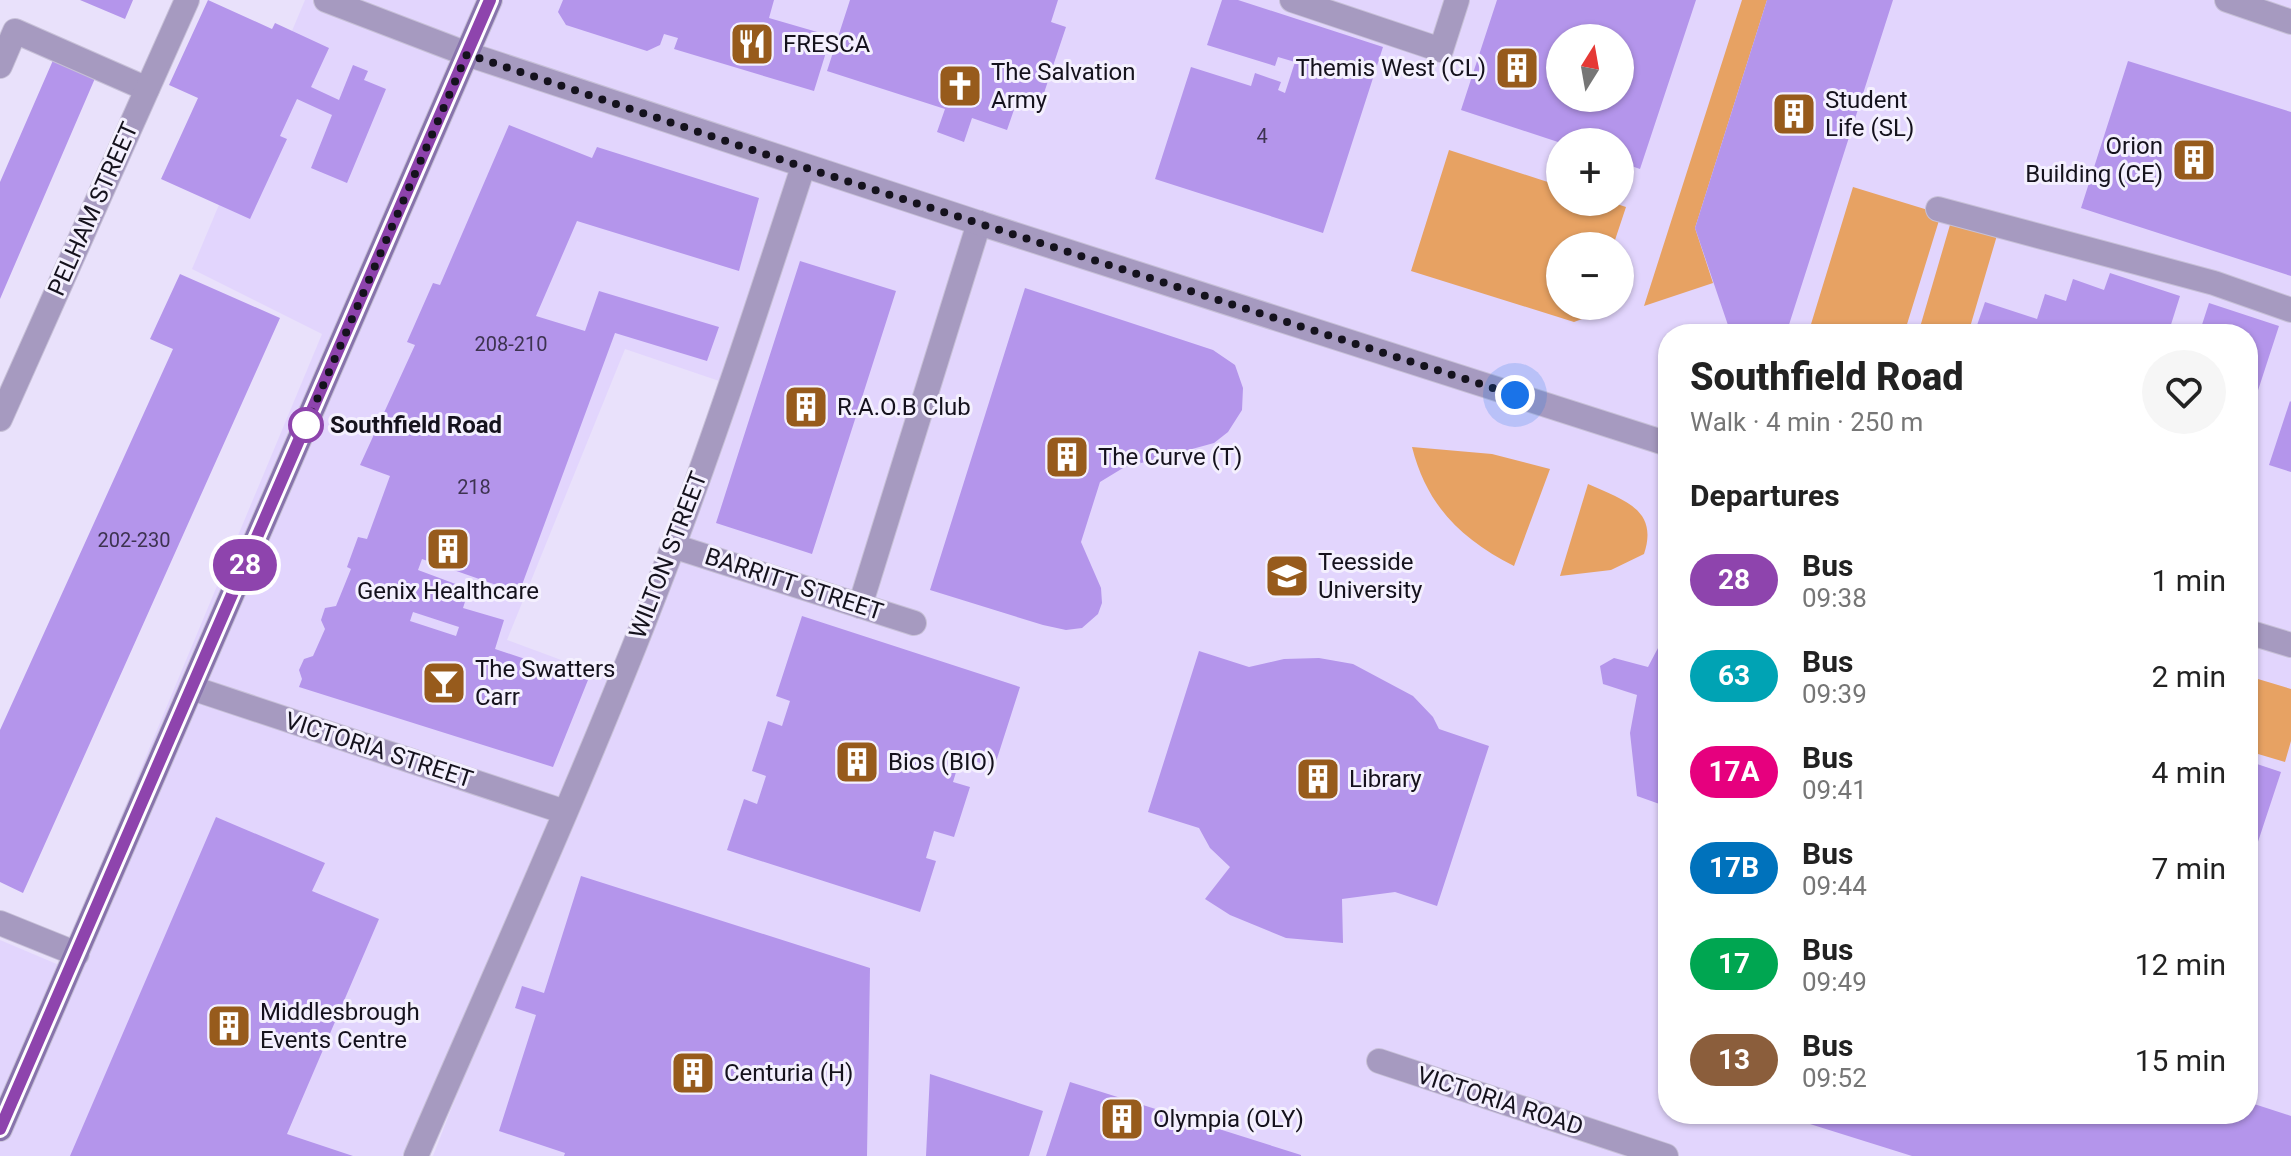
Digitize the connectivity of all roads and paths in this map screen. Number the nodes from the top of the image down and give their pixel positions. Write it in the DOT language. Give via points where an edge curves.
graph roads {
  1 [pos="187,0"];
  2 [pos="326,0"];
  3 [pos="490,0"];
  4 [pos="1292,0"];
  5 [pos="1457,0"];
  6 [pos="2227,0"];
  7 [pos="2291,22"];
  8 [pos="467,54"];
  9 [pos="0,66"];
  10 [pos="147,89"];
  11 [pos="803,167"];
  12 [pos="1938,209"];
  13 [pos="979,223"];
  14 [pos="2291,310"];
  15 [pos="0,419"];
  16 [pos="1658,441"];
  17 [pos="673,546"];
  18 [pos="860,606"];
  19 [pos="914,623"];
  20 [pos="2258,635"];
  21 [pos="2291,645"];
  22 [pos="192,688"];
  23 [pos="565,812"];
  24 [pos="0,923"];
  25 [pos="77,954"];
  26 [pos="1379,1061"];
  27 [pos="0,1129"];
  28 [pos="416,1156"];
  29 [pos="1666,1156"];
  1 -- 10 [label="street, PELHAM STREET"];
  2 -- 8 [label="street"];
  3 -- 8 [label="main road"];
  4 -- 5 [label="street" via="1441,50"];
  6 -- 7 [label="street"];
  8 -- 11 [label="street"];
  8 -- 22 [label="main road"];
  9 -- 10 [label="street" via="15,31"];
  10 -- 15 [label="street, PELHAM STREET"];
  11 -- 13 [label="street"];
  11 -- 17 [label="street, WILTON STREET"];
  12 -- 14 [label="street" via="2214,283"];
  13 -- 16 [label="street"];
  13 -- 18 [label="street"];
  17 -- 18 [label="street, BARRITT STREET"];
  17 -- 23 [label="street, WILTON STREET"];
  18 -- 19 [label="street, BARRITT STREET"];
  20 -- 21 [label="street"];
  22 -- 23 [label="street, VICTORIA STREET"];
  22 -- 25 [label="main road"];
  23 -- 28 [label="street, WILTON STREET"];
  24 -- 25 [label="street"];
  25 -- 27 [label="main road"];
  26 -- 29 [label="street, VICTORIA ROAD"];
}
